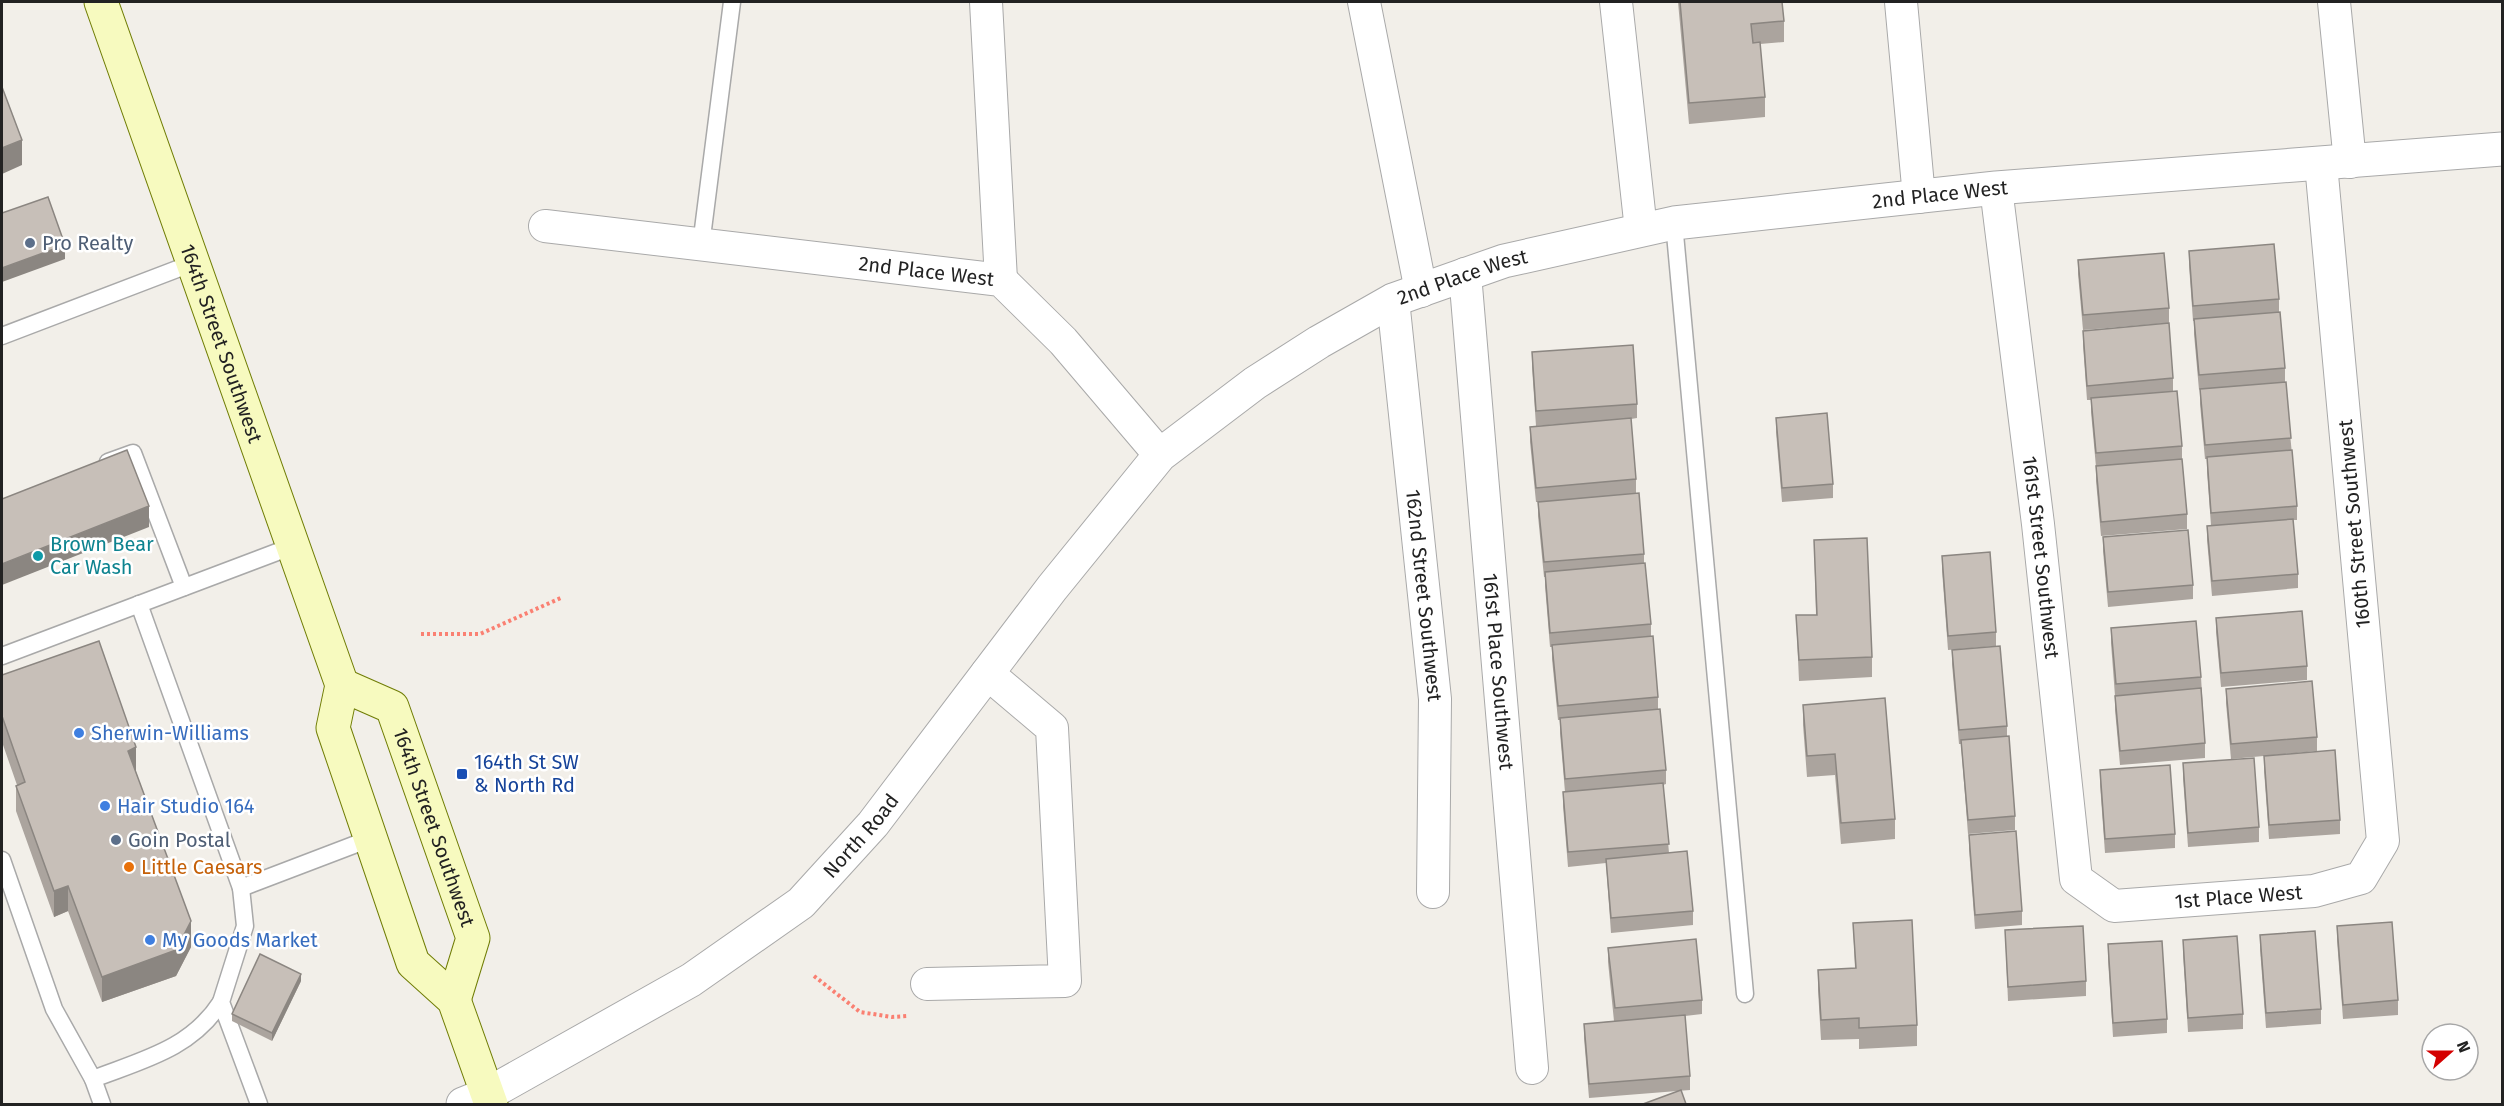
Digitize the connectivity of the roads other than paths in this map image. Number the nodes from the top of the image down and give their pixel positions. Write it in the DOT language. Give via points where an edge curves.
graph roads {
  1 [pos="101,2"];
  2 [pos="732,2"];
  3 [pos="986,2"];
  4 [pos="1364,2"];
  5 [pos="1616,2"];
  6 [pos="1901,2"];
  7 [pos="2334,2"];
  8 [pos="2502,149"];
  9 [pos="2335,163"];
  10 [pos="1996,189"];
  11 [pos="1919,197"];
  12 [pos="1674,223"];
  13 [pos="545,226"];
  14 [pos="1641,230"];
  15 [pos="701,245"];
  16 [pos="194,262"];
  17 [pos="1466,274"];
  18 [pos="1001,280"];
  19 [pos="1407,296"];
  20 [pos="2,336"];
  21 [pos="1160,455"];
  22 [pos="89,469"];
  23 [pos="293,546"];
  24 [pos="184,587"];
  25 [pos="139,604"];
  26 [pos="2,656"];
  27 [pos="987,674"];
  28 [pos="342,685"];
  29 [pos="372,838"];
  30 [pos="2,860"];
  31 [pos="2361,878"];
  32 [pos="241,888"];
  33 [pos="1433,892"];
  34 [pos="2114,906"];
  35 [pos="927,984"];
  36 [pos="1745,994"];
  37 [pos="454,1000"];
  38 [pos="221,1002"];
  39 [pos="1532,1068"];
  40 [pos="93,1079"];
  41 [pos="481,1101"];
  42 [pos="102,1104"];
  43 [pos="259,1104"];
  1 -- 16 [label="main road, 164th Street Southwest"];
  2 -- 15 [label="lane"];
  3 -- 18 [label="street"];
  4 -- 19 [label="street, 162nd Street Southwest"];
  5 -- 14 [label="street"];
  6 -- 11 [label="street"];
  7 -- 9 [label="street, 160th Street Southwest"];
  8 -- 9 [label="street, 2nd Place West"];
  9 -- 10 [label="street, 2nd Place West"];
  9 -- 31 [label="street, 160th Street Southwest" via="2383,841"];
  10 -- 11 [label="street, 2nd Place West"];
  10 -- 34 [label="street, 161st Street Southwest" via="2038,524 2076,879"];
  11 -- 12 [label="street, 2nd Place West"];
  12 -- 14 [label="street, 2nd Place West"];
  12 -- 36 [label="lane"];
  13 -- 15 [label="street, 2nd Place West"];
  14 -- 17 [label="street, 2nd Place West" via="1504,261"];
  15 -- 18 [label="street, 2nd Place West"];
  16 -- 20 [label="lane"];
  16 -- 23 [label="main road, 164th Street Southwest"];
  17 -- 19 [label="street, 2nd Place West"];
  17 -- 39 [label="street, 161st Place Southwest"];
  18 -- 21 [label="street, 2nd Place West" via="1063,341"];
  19 -- 21 [label="street, 2nd Place West" via="1319,342 1255,383"];
  19 -- 33 [label="street, 162nd Street Southwest" via="1435,699"];
  21 -- 27 [label="street, North Road"];
  22 -- 24 [label="lane" via="133,453"];
  23 -- 24 [label="lane"];
  23 -- 28 [label="main road, 164th Street Southwest"];
  24 -- 25 [label="lane"];
  25 -- 26 [label="lane"];
  25 -- 32 [label="lane"];
  27 -- 35 [label="street" via="1052,728 1065,981"];
  27 -- 41 [label="street, North Road" via="873,824 801,903 691,980"];
  28 -- 29 [label="main road" via="333,728"];
  28 -- 37 [label="main road, 164th Street Southwest" via="392,707 404,740 472,938"];
  29 -- 32 [label="lane"];
  29 -- 37 [label="main road" via="413,963"];
  30 -- 40 [label="lane" via="54,1009"];
  31 -- 34 [label="street, 1st Place West" via="2314,891"];
  32 -- 38 [label="lane" via="245,926"];
  37 -- 41 [label="main road"];
  38 -- 40 [label="lane" via="207,1024 173,1048"];
  38 -- 43 [label="lane"];
  40 -- 42 [label="lane"];
}
